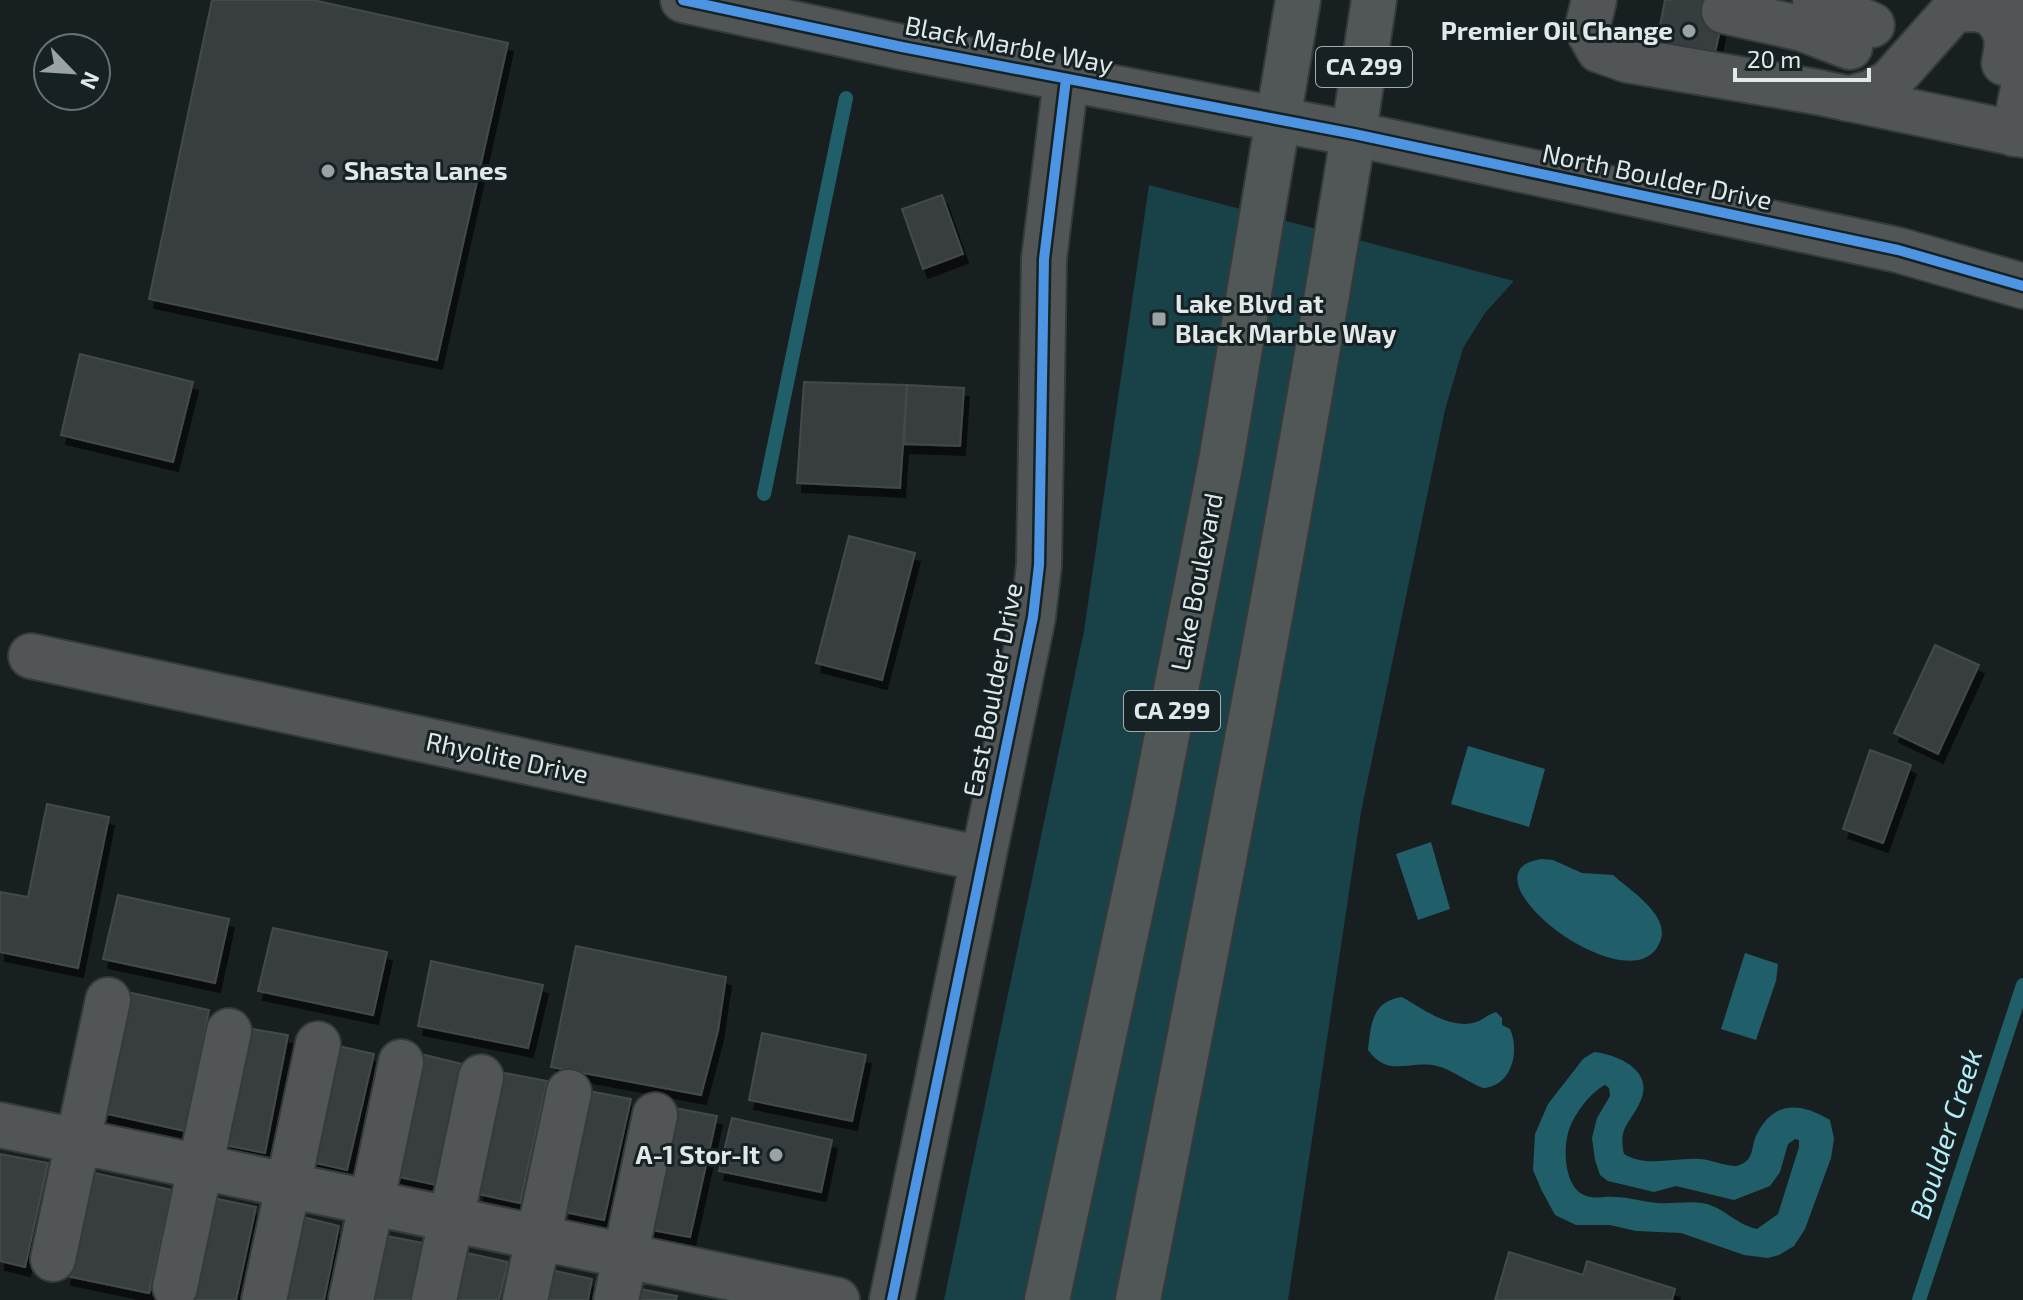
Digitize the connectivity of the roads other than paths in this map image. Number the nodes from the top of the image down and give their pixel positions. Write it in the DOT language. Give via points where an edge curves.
graph roads {
  1 [pos="683,0"];
  2 [pos="1298,0"];
  3 [pos="1374,0"];
  4 [pos="1594,0"];
  5 [pos="1724,11"];
  6 [pos="1846,18"];
  7 [pos="2014,19"];
  8 [pos="2010,77"];
  9 [pos="1066,79"];
  10 [pos="1848,99"];
  11 [pos="1280,119"];
  12 [pos="2009,132"];
  13 [pos="1354,134"];
  14 [pos="2023,286"];
  15 [pos="31,656"];
  16 [pos="983,859"];
  17 [pos="108,1000"];
  18 [pos="229,1031"];
  19 [pos="318,1044"];
  20 [pos="401,1062"];
  21 [pos="481,1077"];
  22 [pos="569,1092"];
  23 [pos="655,1115"];
  24 [pos="0,1125"];
  25 [pos="78,1142"];
  26 [pos="201,1167"];
  27 [pos="288,1185"];
  28 [pos="372,1203"];
  29 [pos="451,1219"];
  30 [pos="538,1237"];
  31 [pos="625,1256"];
  32 [pos="53,1259"];
  33 [pos="175,1287"];
  34 [pos="264,1300"];
  35 [pos="351,1300"];
  36 [pos="434,1300"];
  37 [pos="525,1300"];
  38 [pos="616,1300"];
  39 [pos="837,1300"];
  40 [pos="892,1300"];
  41 [pos="1047,1300"];
  42 [pos="1138,1300"];
  1 -- 9 [label="street, Black Marble Way"];
  2 -- 11 [label="main road, Lake Boulevard / CA 299"];
  3 -- 13 [label="main road, CA 299"];
  4 -- 10 [label="street" via="1587,29 1599,50 1627,60"];
  5 -- 6 [label="street" via="1803,29"];
  7 -- 8 [label="street" via="2003,25 2009,39"];
  7 -- 10 [label="street" via="1975,9 1954,10 1890,82"];
  8 -- 12 [label="street"];
  9 -- 11 [label="street, Black Marble Way"];
  9 -- 16 [label="street, East Boulder Drive" via="1044,259 1039,565"];
  10 -- 12 [label="street"];
  11 -- 13 [label="street, North Boulder Drive"];
  11 -- 41 [label="main road, Lake Boulevard / CA 299" via="1167,736"];
  13 -- 14 [label="street, North Boulder Drive" via="1898,250"];
  13 -- 42 [label="main road, CA 299" via="1243,767"];
  15 -- 16 [label="street, Rhyolite Drive"];
  16 -- 40 [label="street, East Boulder Drive"];
  17 -- 25 [label="street"];
  18 -- 26 [label="street"];
  19 -- 27 [label="street"];
  20 -- 28 [label="street"];
  21 -- 29 [label="street"];
  22 -- 30 [label="street"];
  23 -- 31 [label="street"];
  24 -- 25 [label="street"];
  25 -- 26 [label="street"];
  25 -- 32 [label="street"];
  26 -- 27 [label="street"];
  26 -- 33 [label="street"];
  27 -- 28 [label="street"];
  27 -- 34 [label="street"];
  28 -- 29 [label="street"];
  28 -- 35 [label="street"];
  29 -- 30 [label="street"];
  29 -- 36 [label="street"];
  30 -- 31 [label="street"];
  30 -- 37 [label="street"];
  31 -- 38 [label="street"];
  31 -- 39 [label="street"];
}
